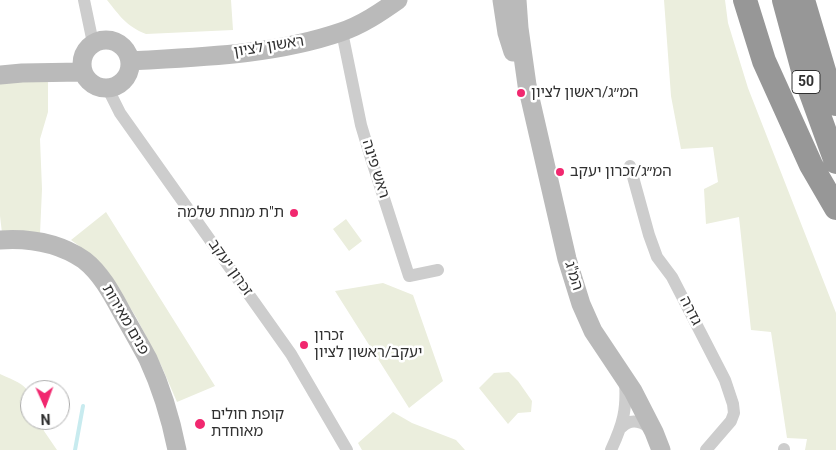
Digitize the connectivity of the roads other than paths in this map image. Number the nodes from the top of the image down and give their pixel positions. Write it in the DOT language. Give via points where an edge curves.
graph roads {
  1 [pos="84,0"];
  2 [pos="398,0"];
  3 [pos="492,0"];
  4 [pos="517,0"];
  5 [pos="745,0"];
  6 [pos="784,0"];
  7 [pos="803,0"];
  8 [pos="503,9"];
  9 [pos="342,32"];
  10 [pos="93,43"];
  11 [pos="130,61"];
  12 [pos="82,72"];
  13 [pos="0,76"];
  14 [pos="527,86"];
  15 [pos="108,89"];
  16 [pos="836,104"];
  17 [pos="836,162"];
  18 [pos="630,166"];
  19 [pos="836,208"];
  20 [pos="0,240"];
  21 [pos="438,270"];
  22 [pos="624,376"];
  23 [pos="622,427"];
  24 [pos="654,432"];
  25 [pos="178,450"];
  26 [pos="347,450"];
  27 [pos="611,450"];
  28 [pos="661,450"];
  29 [pos="706,450"];
  1 -- 10 [label="street"];
  2 -- 9 [label="street, ראשון לציון"];
  3 -- 8 [label="street"];
  4 -- 14 [label="street, המ\"ג"];
  5 -- 19 [label="highway" via="764,62 811,165"];
  6 -- 17 [label="highway, 50" via="804,74"];
  7 -- 16 [label="highway, 50"];
  8 -- 14 [label="street, המ\"ג" via="511,49"];
  9 -- 11 [label="street, ראשון לציון" via="275,48"];
  9 -- 21 [label="street, ראש פינה" via="368,148 409,276"];
  10 -- 11 [label="street" via="101,40 116,42 123,47"];
  10 -- 12 [label="street" via="83,56"];
  11 -- 15 [label="street" via="122,82"];
  12 -- 13 [label="street"];
  12 -- 15 [label="street" via="92,85"];
  14 -- 22 [label="street, המ\"ג" via="567,259 581,304 593,331"];
  15 -- 26 [label="street, זכרון יעקב" via="120,113 291,354"];
  18 -- 29 [label="street, גדרה" via="657,256 672,277 725,380 733,404 731,421"];
  20 -- 25 [label="street, פנים מאירות" via="53,245 86,261 98,274 148,361"];
  22 -- 23 [label="street"];
  22 -- 24 [label="street, המ\"ג"];
  23 -- 24 [label="street" via="627,422 634,422 646,425"];
  23 -- 27 [label="street"];
  24 -- 28 [label="street, המ\"ג"];
}
